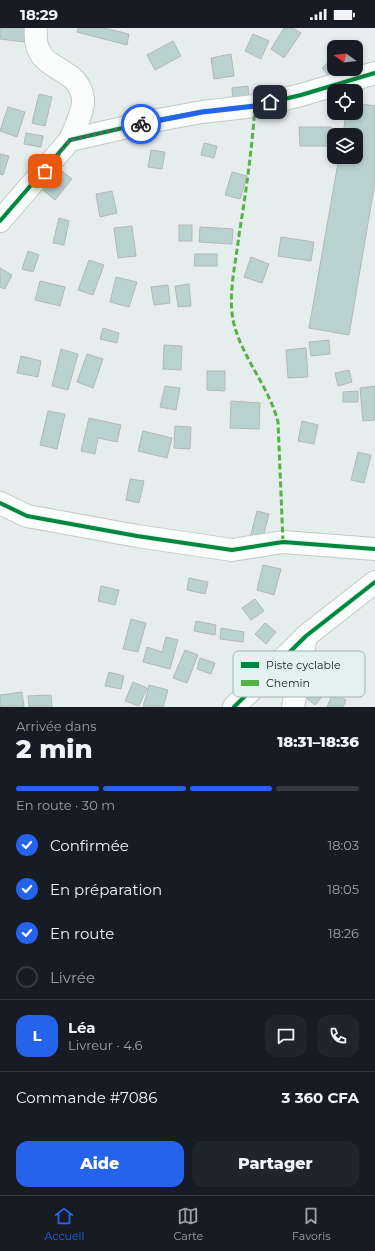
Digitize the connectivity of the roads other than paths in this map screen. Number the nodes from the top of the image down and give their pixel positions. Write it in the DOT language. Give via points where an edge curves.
graph roads {
  1 [pos="36,28"];
  2 [pos="375,73"];
  3 [pos="70,140"];
  4 [pos="0,221"];
  5 [pos="0,503"];
  6 [pos="375,549"];
  7 [pos="375,582"];
  8 [pos="306,636"];
  9 [pos="291,651"];
  10 [pos="303,651"];
  11 [pos="244,697"];
  12 [pos="295,697"];
  13 [pos="234,707"];
  14 [pos="293,707"];
  1 -- 3 [label="street" via="34,42 44,60 65,72 79,85 83,100"];
  2 -- 3 [label="street" via="255,106 158,120"];
  3 -- 4 [label="street"];
  5 -- 6 [label="street" via="27,516 232,550 283,542"];
  7 -- 8 [label="street"];
  8 -- 9 [label="street"];
  8 -- 10 [label="street"];
  11 -- 13 [label="street"];
  12 -- 14 [label="street"];
}
